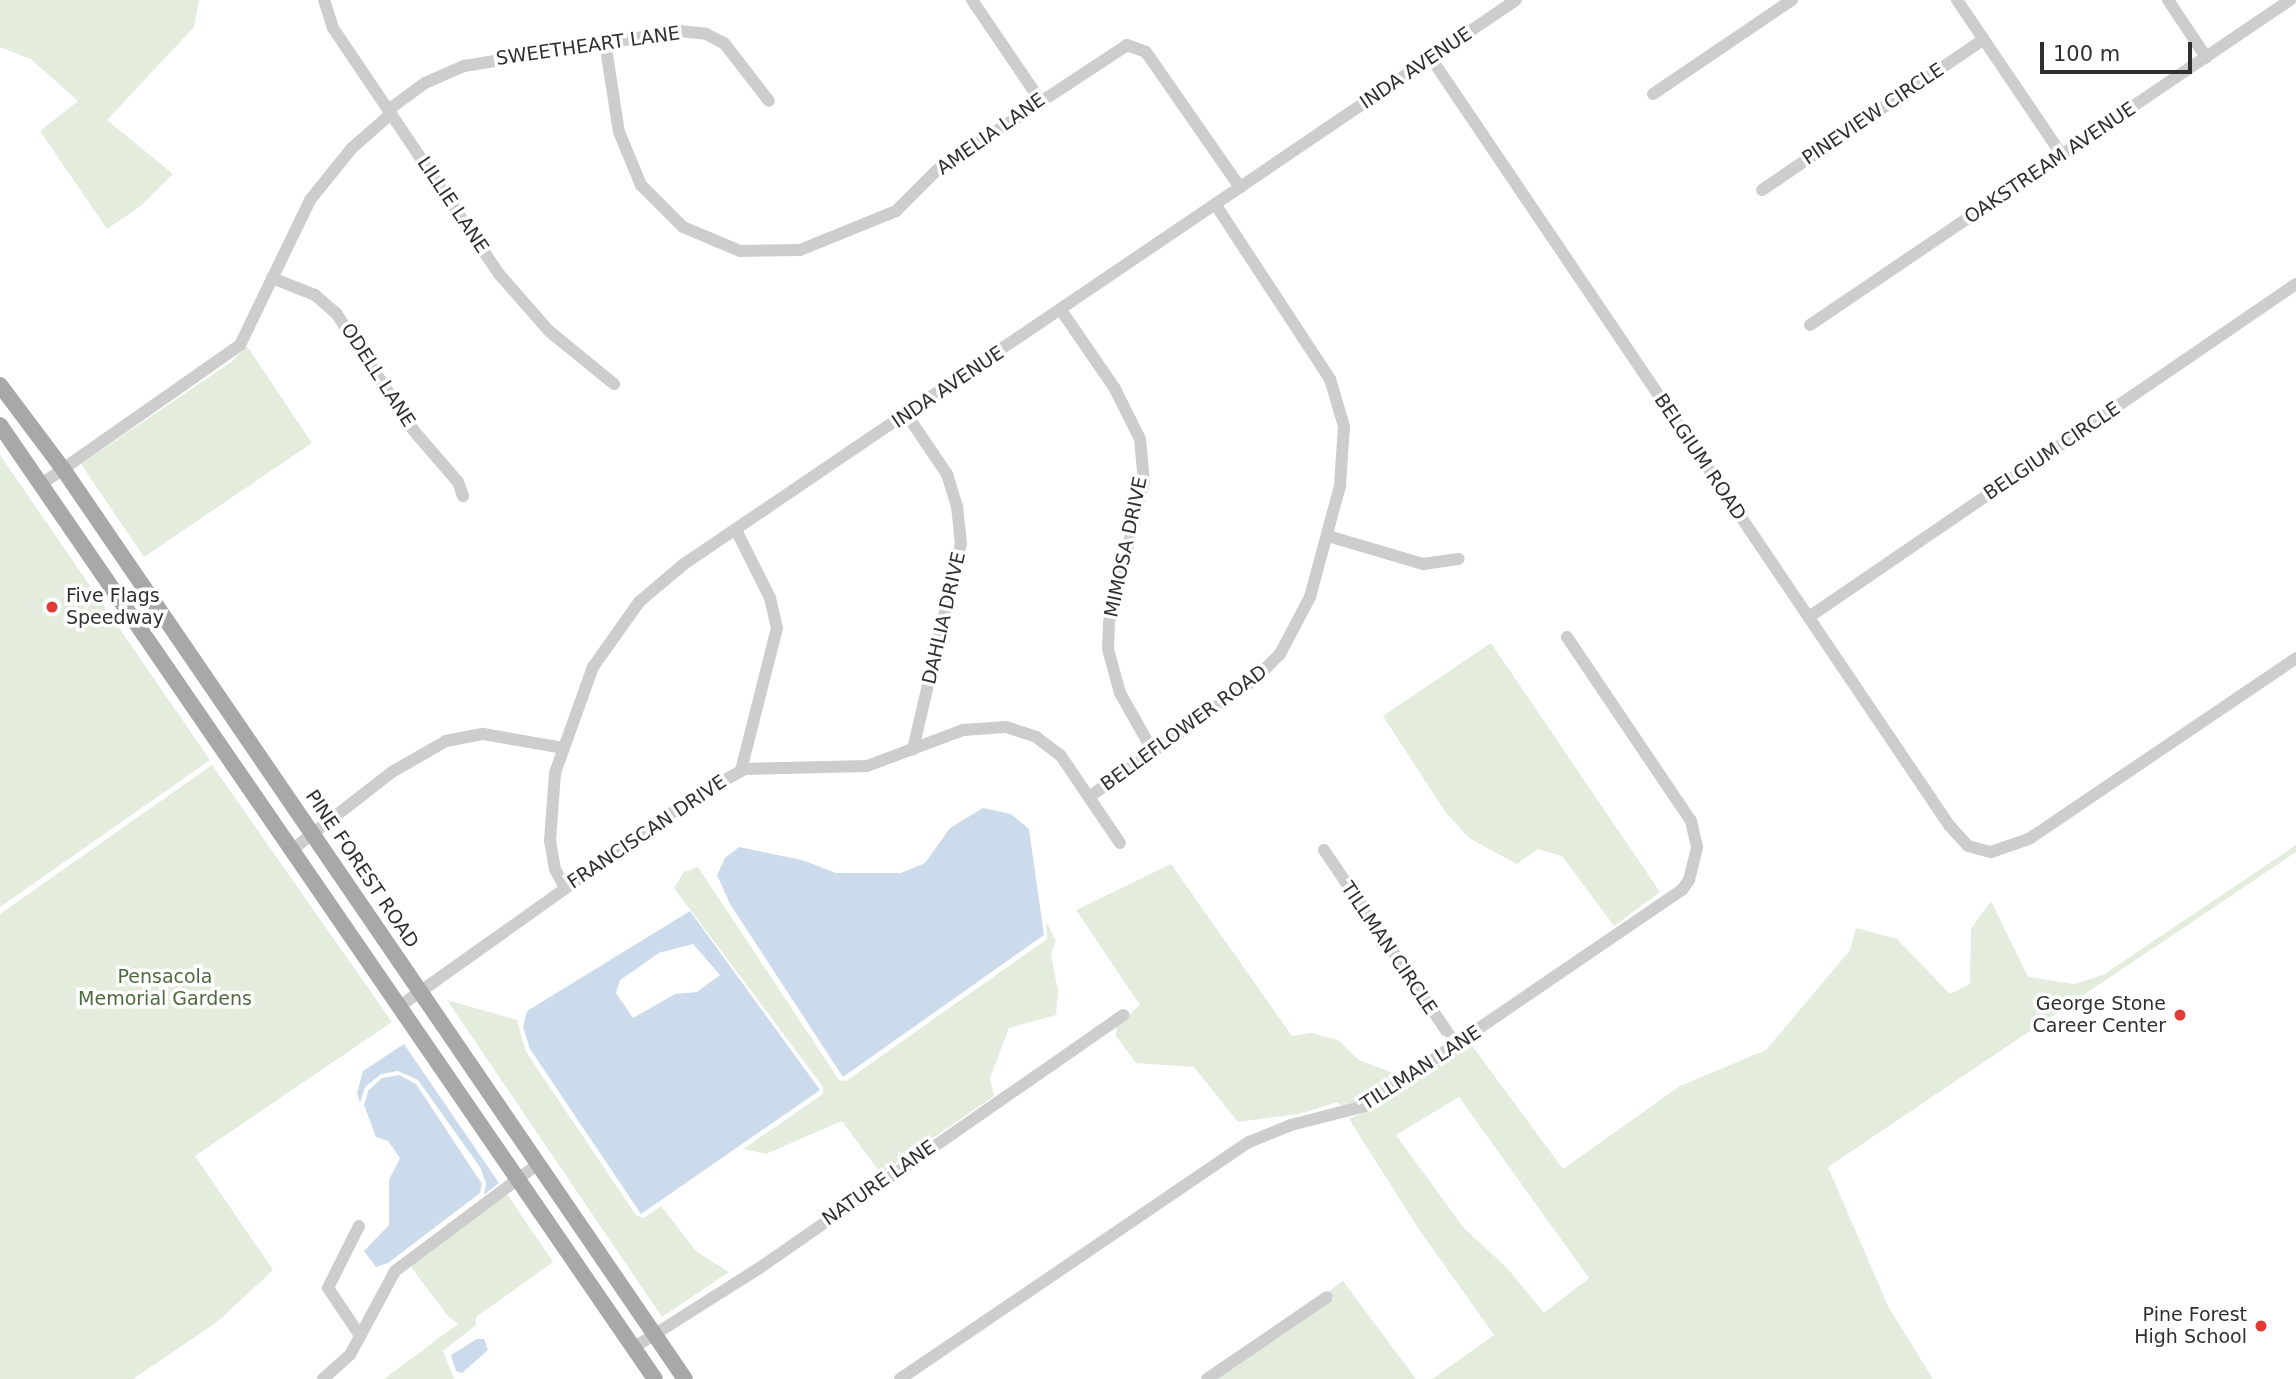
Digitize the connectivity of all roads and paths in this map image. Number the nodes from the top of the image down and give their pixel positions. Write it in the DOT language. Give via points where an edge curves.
graph roads {
  1 [pos="324,0"];
  2 [pos="972,0"];
  3 [pos="1516,0"];
  4 [pos="1792,0"];
  5 [pos="1957,0"];
  6 [pos="2168,0"];
  7 [pos="2290,0"];
  8 [pos="1984,39"];
  9 [pos="605,42"];
  10 [pos="2206,57"];
  11 [pos="1431,58"];
  12 [pos="1653,94"];
  13 [pos="1040,100"];
  14 [pos="769,101"];
  15 [pos="390,112"];
  16 [pos="2062,155"];
  17 [pos="1240,187"];
  18 [pos="1762,190"];
  19 [pos="1215,204"];
  20 [pos="272,278"];
  21 [pos="2296,284"];
  22 [pos="1061,310"];
  23 [pos="1810,325"];
  24 [pos="614,384"];
  25 [pos="0,385"];
  26 [pos="907,415"];
  27 [pos="0,425"];
  28 [pos="63,469"];
  29 [pos="43,483"];
  30 [pos="463,496"];
  31 [pos="736,530"];
  32 [pos="1328,536"];
  33 [pos="1459,559"];
  34 [pos="158,608"];
  35 [pos="1808,617"];
  36 [pos="137,622"];
  37 [pos="1567,637"];
  38 [pos="2296,658"];
  39 [pos="563,748"];
  40 [pos="913,750"];
  41 [pos="1154,753"];
  42 [pos="741,770"];
  43 [pos="281,787"];
  44 [pos="1089,797"];
  45 [pos="260,801"];
  46 [pos="313,835"];
  47 [pos="1120,843"];
  48 [pos="293,849"];
  49 [pos="1324,850"];
  50 [pos="565,888"];
  51 [pos="420,991"];
  52 [pos="400,1006"];
  53 [pos="1123,1015"];
  54 [pos="1456,1045"];
  55 [pos="538,1164"];
  56 [pos="517,1179"];
  57 [pos="359,1226"];
  58 [pos="1327,1297"];
  59 [pos="654,1333"];
  60 [pos="359,1334"];
  61 [pos="633,1348"];
  62 [pos="323,1379"];
  63 [pos="654,1379"];
  64 [pos="685,1379"];
  65 [pos="900,1379"];
  66 [pos="1207,1379"];
  1 -- 15 [label="street, LILLIE LANE" via="333,28"];
  2 -- 13 [label="street"];
  3 -- 11 [label="street, INDA AVENUE"];
  4 -- 12 [label="street"];
  5 -- 8 [label="street"];
  6 -- 10 [label="street"];
  7 -- 10 [label="street, OAKSTREAM AVENUE"];
  8 -- 16 [label="street"];
  8 -- 18 [label="street, PINEVIEW CIRCLE"];
  9 -- 13 [label="street, AMELIA LANE" via="619,132 641,185 683,227 710,242 752,252 817,246 896,211 937,170"];
  9 -- 14 [label="street, SWEETHEART LANE" via="679,31 705,34 738,57"];
  9 -- 15 [label="street, SWEETHEART LANE" via="464,66 425,83"];
  10 -- 16 [label="street, OAKSTREAM AVENUE"];
  11 -- 17 [label="street, INDA AVENUE"];
  11 -- 35 [label="street, BELGIUM ROAD"];
  13 -- 17 [label="street, AMELIA LANE" via="1115,49 1136,46 1146,52"];
  15 -- 20 [label="street, SWEETHEART LANE" via="323,182 293,228"];
  15 -- 24 [label="street, LILLIE LANE" via="515,295 549,331"];
  16 -- 23 [label="street, OAKSTREAM AVENUE"];
  17 -- 19 [label="street, INDA AVENUE"];
  19 -- 22 [label="street, INDA AVENUE"];
  19 -- 32 [label="street, BELLEFLOWER ROAD" via="1335,390 1345,451"];
  20 -- 28 [label="street, SWEETHEART LANE" via="251,330 234,352"];
  20 -- 30 [label="street, ODELL LANE" via="315,295 336,313 414,430 458,482"];
  21 -- 35 [label="street, BELGIUM CIRCLE"];
  22 -- 26 [label="street, INDA AVENUE"];
  22 -- 41 [label="street, MIMOSA DRIVE" via="1115,389 1140,439 1144,482 1109,622 1108,649 1120,693"];
  25 -- 28 [label="main road, PINE FOREST ROAD"];
  26 -- 31 [label="street, INDA AVENUE"];
  26 -- 40 [label="street, DAHLIA DRIVE" via="947,474 961,543"];
  27 -- 29 [label="main road"];
  28 -- 29 [label="street, SWEETHEART LANE"];
  28 -- 34 [label="main road, PINE FOREST ROAD"];
  29 -- 36 [label="main road"];
  31 -- 39 [label="street, INDA AVENUE" via="669,576 622,622 584,685"];
  31 -- 42 [label="street" via="770,598 777,628"];
  32 -- 33 [label="street" via="1423,564"];
  32 -- 41 [label="street, BELLEFLOWER ROAD" via="1310,597 1280,654 1253,681"];
  34 -- 36 [label="main road"];
  34 -- 43 [label="main road, PINE FOREST ROAD"];
  35 -- 38 [label="street, BELGIUM ROAD" via="1949,825 1975,850 2006,849 2040,833"];
  36 -- 45 [label="main road"];
  37 -- 54 [label="street, TILLMAN LANE" via="1691,821 1696,857 1682,890"];
  39 -- 46 [label="street" via="483,734 446,741 393,772"];
  39 -- 50 [label="street, INDA AVENUE" via="550,824 552,858"];
  40 -- 42 [label="street, FRANCISCAN DRIVE" via="855,768"];
  40 -- 44 [label="street, FRANCISCAN DRIVE" via="963,730 995,726 1021,730 1061,756"];
  41 -- 44 [label="street, BELLEFLOWER ROAD"];
  42 -- 50 [label="street, FRANCISCAN DRIVE" via="694,797"];
  43 -- 45 [label="main road"];
  43 -- 46 [label="main road, PINE FOREST ROAD"];
  44 -- 47 [label="street, FRANCISCAN DRIVE"];
  45 -- 48 [label="main road"];
  46 -- 48 [label="street"];
  46 -- 51 [label="main road, PINE FOREST ROAD"];
  48 -- 52 [label="main road"];
  49 -- 54 [label="street, TILLMAN CIRCLE"];
  50 -- 51 [label="street, FRANCISCAN DRIVE"];
  51 -- 52 [label="street, FRANCISCAN DRIVE"];
  51 -- 55 [label="main road, PINE FOREST ROAD"];
  52 -- 56 [label="main road"];
  53 -- 59 [label="street, NATURE LANE" via="750,1274"];
  54 -- 65 [label="street, TILLMAN LANE" via="1365,1106 1291,1125 1250,1142"];
  55 -- 56 [label="street"];
  55 -- 59 [label="main road, PINE FOREST ROAD"];
  56 -- 60 [label="street" via="396,1271"];
  56 -- 61 [label="main road"];
  57 -- 60 [label="street" via="328,1288"];
  58 -- 66 [label="street"];
  59 -- 61 [label="street, NATURE LANE"];
  59 -- 64 [label="main road, PINE FOREST ROAD"];
  60 -- 62 [label="street" via="349,1355"];
  61 -- 63 [label="main road"];
}
